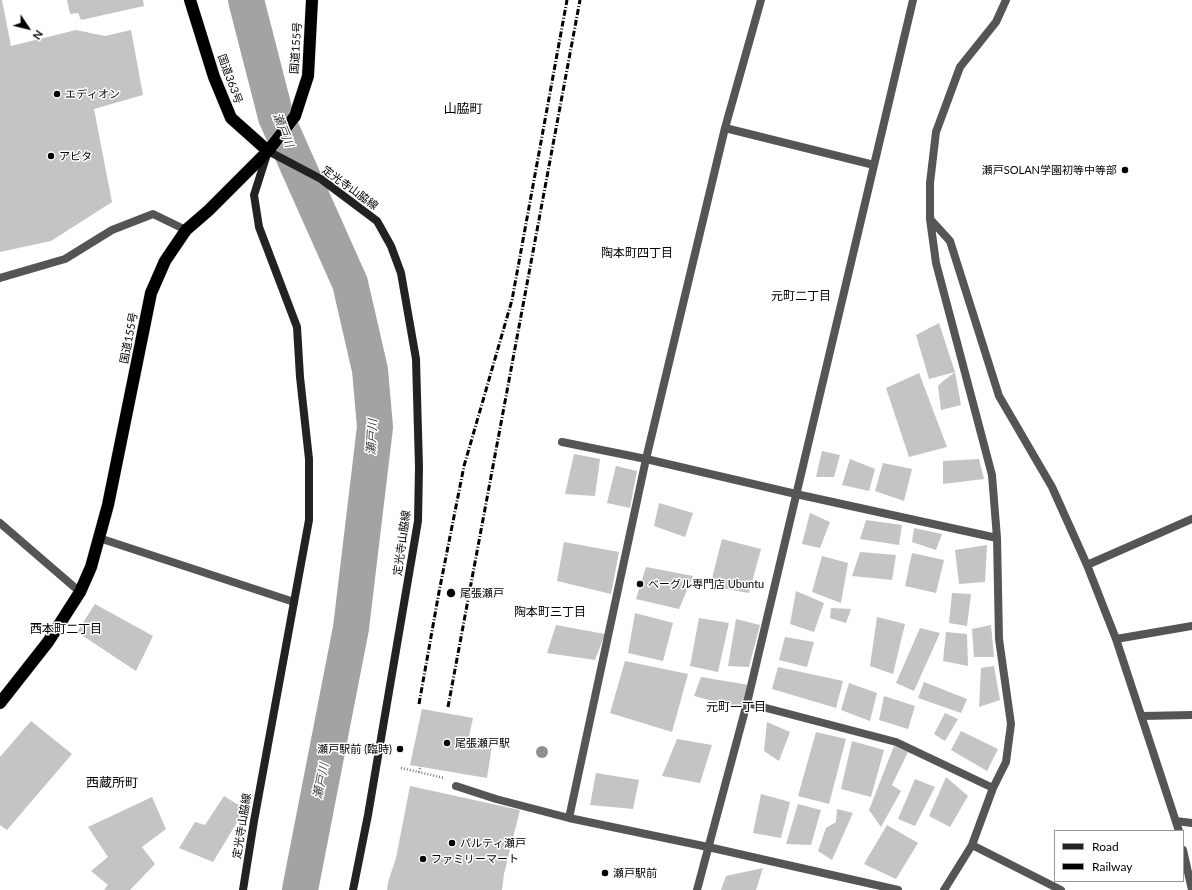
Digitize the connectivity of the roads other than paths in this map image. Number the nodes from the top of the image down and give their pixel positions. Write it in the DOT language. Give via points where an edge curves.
graph roads {
  1 [pos="190,0"];
  2 [pos="312,0"];
  3 [pos="761,0"];
  4 [pos="913,0"];
  5 [pos="1006,0"];
  6 [pos="726,128"];
  7 [pos="268,151"];
  8 [pos="874,165"];
  9 [pos="930,220"];
  10 [pos="186,230"];
  11 [pos="0,278"];
  12 [pos="562,442"];
  13 [pos="646,459"];
  14 [pos="796,494"];
  15 [pos="1192,519"];
  16 [pos="0,523"];
  17 [pos="99,538"];
  18 [pos="997,538"];
  19 [pos="1087,565"];
  20 [pos="80,592"];
  21 [pos="294,602"];
  22 [pos="1192,626"];
  23 [pos="1116,639"];
  24 [pos="747,703"];
  25 [pos="0,704"];
  26 [pos="1192,715"];
  27 [pos="1142,716"];
  28 [pos="456,786"];
  29 [pos="993,788"];
  30 [pos="569,818"];
  31 [pos="1176,821"];
  32 [pos="1192,823"];
  33 [pos="1179,830"];
  34 [pos="972,845"];
  35 [pos="708,847"];
  36 [pos="1184,854"];
  37 [pos="243,890"];
  38 [pos="353,890"];
  39 [pos="697,890"];
  40 [pos="898,890"];
  41 [pos="944,890"];
  42 [pos="1061,890"];
  43 [pos="1192,890"];
  1 -- 7 [label="highway, 国道363号" via="214,77 231,118"];
  2 -- 7 [label="highway, 国道155号" via="308,76 295,116"];
  3 -- 6 [label="street"];
  4 -- 8 [label="street"];
  5 -- 9 [label="street" via="996,22 960,67 936,132 930,183"];
  6 -- 8 [label="street"];
  6 -- 13 [label="street"];
  7 -- 10 [label="highway, 国道155号"];
  7 -- 21 [label="main road, 定光寺山脇線" via="254,195 259,227 297,327 309,458 308,520"];
  7 -- 38 [label="main road, 定光寺山脇線" via="321,179 377,221 391,246 401,273 416,359 418,521"];
  8 -- 14 [label="street"];
  9 -- 18 [label="street" via="936,263 992,475"];
  9 -- 19 [label="street" via="950,241 999,396 1052,488"];
  10 -- 11 [label="street" via="153,214 112,230 66,259"];
  10 -- 17 [label="highway, 国道155号" via="165,261 151,293"];
  12 -- 13 [label="street"];
  13 -- 14 [label="street"];
  13 -- 30 [label="street"];
  14 -- 18 [label="street"];
  14 -- 24 [label="street"];
  15 -- 19 [label="street"];
  16 -- 20 [label="street"];
  17 -- 20 [label="highway, 国道155号" via="91,567"];
  17 -- 21 [label="street"];
  18 -- 29 [label="street" via="999,639 1011,724 1006,762"];
  19 -- 23 [label="street"];
  20 -- 25 [label="highway, 国道155号" via="48,642"];
  21 -- 37 [label="main road, 定光寺山脇線"];
  22 -- 23 [label="street"];
  23 -- 27 [label="street"];
  24 -- 29 [label="street" via="896,742"];
  24 -- 35 [label="street"];
  26 -- 27 [label="street"];
  27 -- 31 [label="street"];
  28 -- 30 [label="street"];
  29 -- 34 [label="street"];
  30 -- 35 [label="street"];
  31 -- 32 [label="street"];
  31 -- 33 [label="street"];
  34 -- 41 [label="street"];
  34 -- 42 [label="street"];
  35 -- 39 [label="street"];
  35 -- 40 [label="street"];
  36 -- 43 [label="street"];
}
